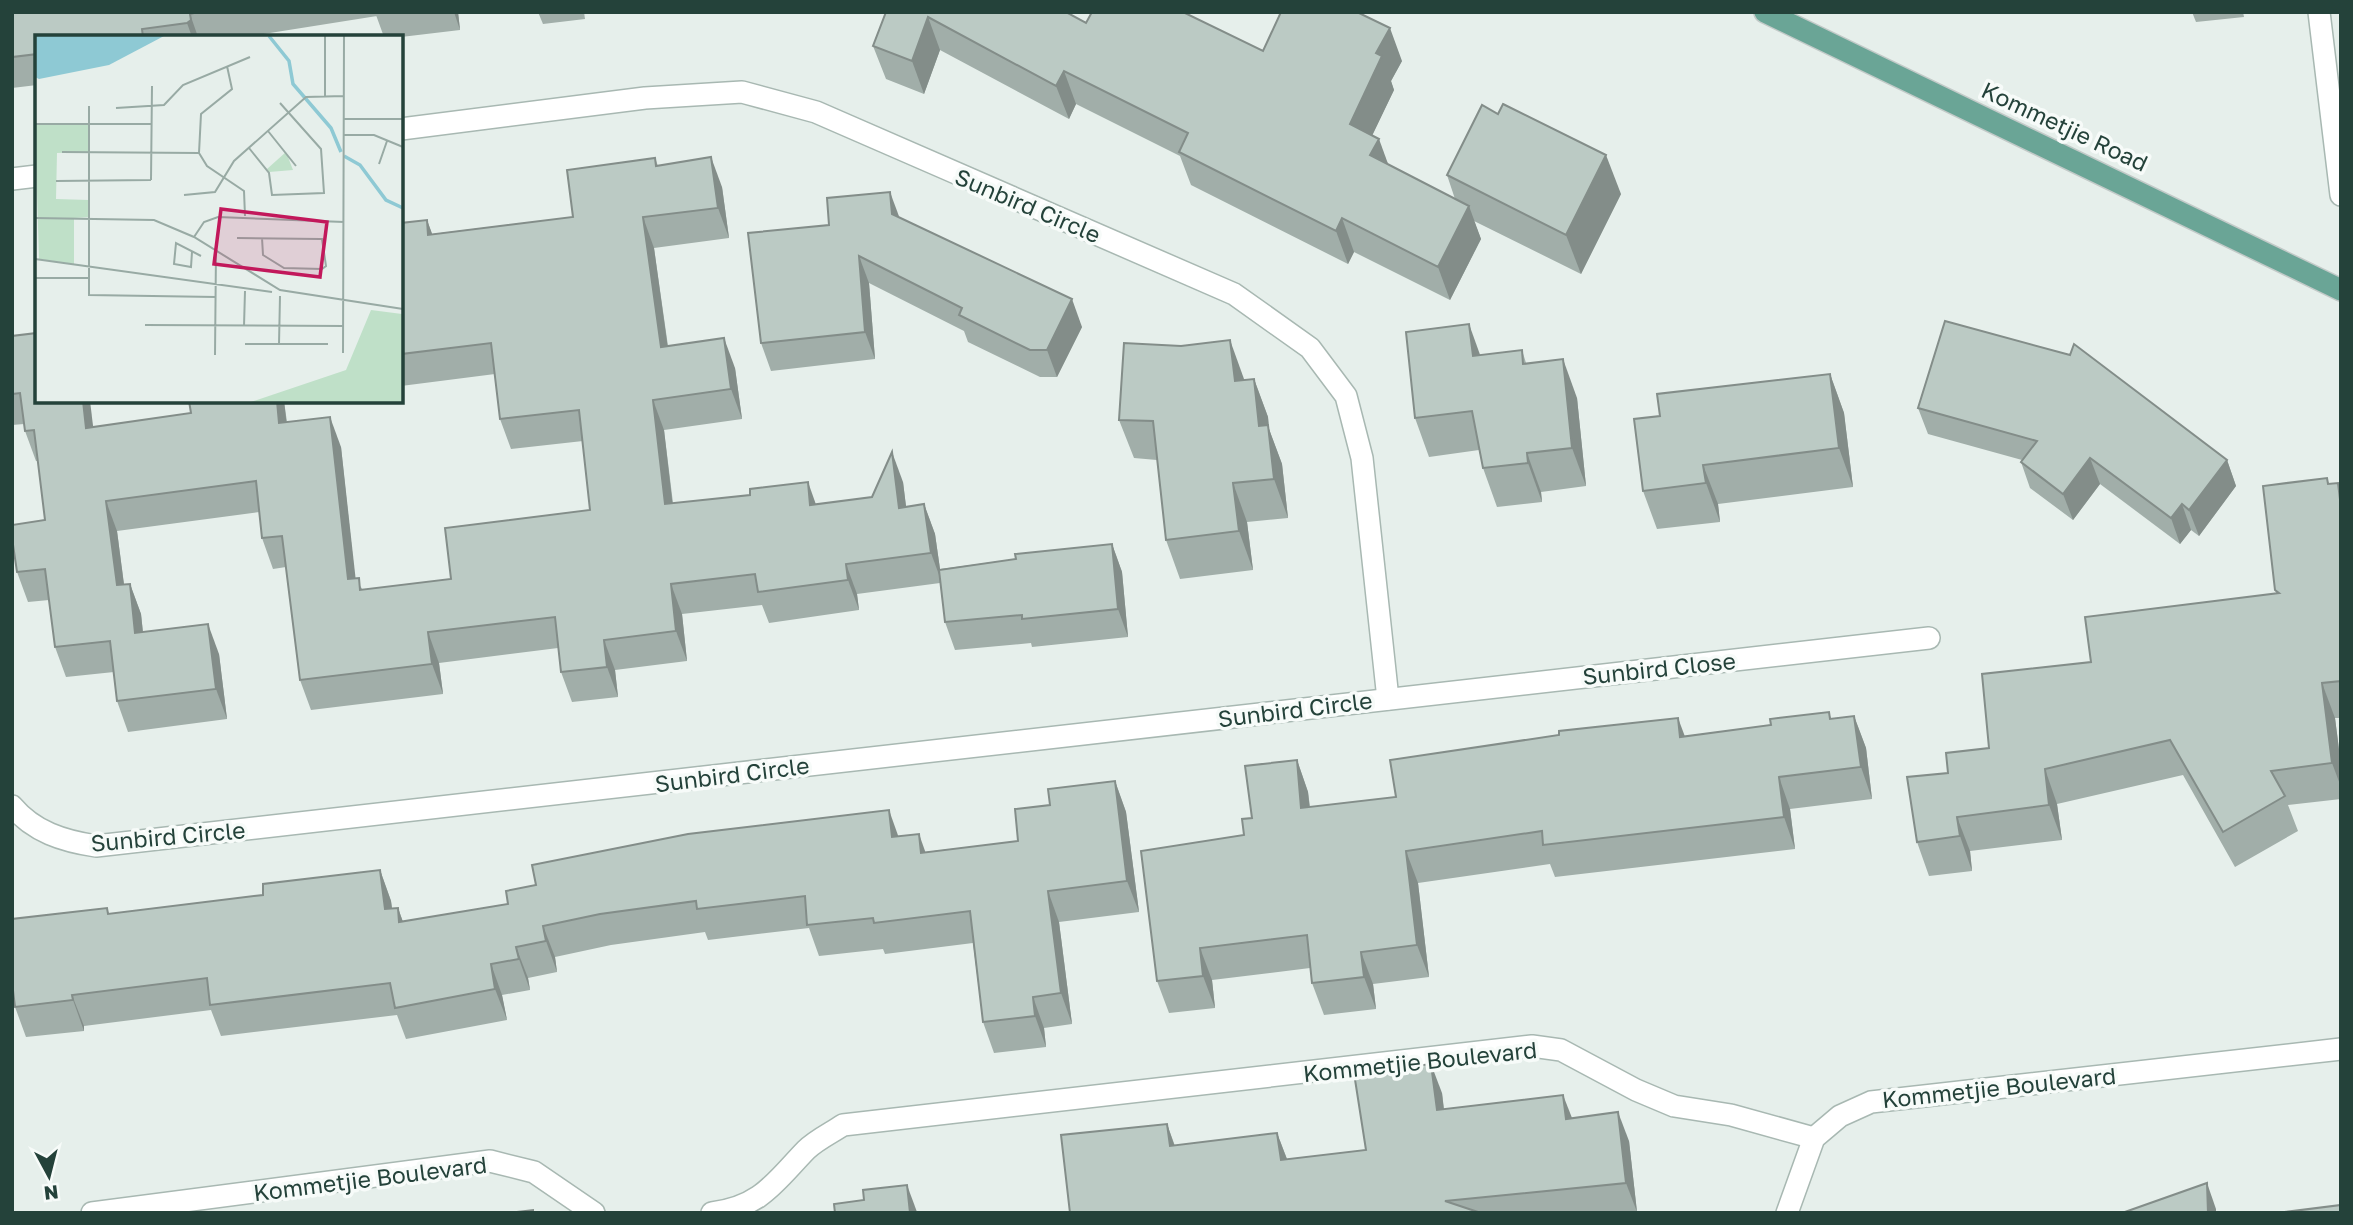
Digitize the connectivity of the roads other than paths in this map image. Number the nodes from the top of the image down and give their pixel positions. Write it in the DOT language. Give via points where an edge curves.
graph roads {
  1 [pos="1765,12"];
  2 [pos="2319,12"];
  3 [pos="402,129"];
  4 [pos="35,176"];
  5 [pos="12,179"];
  6 [pos="2341,195"];
  7 [pos="2341,290"];
  8 [pos="1930,638"];
  9 [pos="1388,699"];
  10 [pos="12,806"];
  11 [pos="2341,1049"];
  12 [pos="1814,1138"];
  13 [pos="92,1213"];
  14 [pos="594,1213"];
  15 [pos="712,1213"];
  16 [pos="1787,1213"];
  1 -- 7 [label="main road, Kommetjie Road"];
  2 -- 6 [label="street"];
  3 -- 9 [label="street, Sunbird Circle" via="645,98 742,92 816,113 1234,294 1310,348 1346,396 1362,458"];
  4 -- 5 [label="street"];
  8 -- 9 [label="street, Sunbird Close"];
  9 -- 10 [label="street, Sunbird Circle" via="96,846 64,841 25,822"];
  11 -- 12 [label="street, Kommetjie Boulevard" via="1871,1101 1840,1116"];
  12 -- 15 [label="street, Kommetjie Boulevard" via="1731,1115 1674,1106 1561,1050 1532,1046 843,1125 808,1147 778,1184 755,1201"];
  12 -- 16 [label="street"];
  13 -- 14 [label="street, Kommetjie Boulevard" via="490,1161 534,1172"];
}
